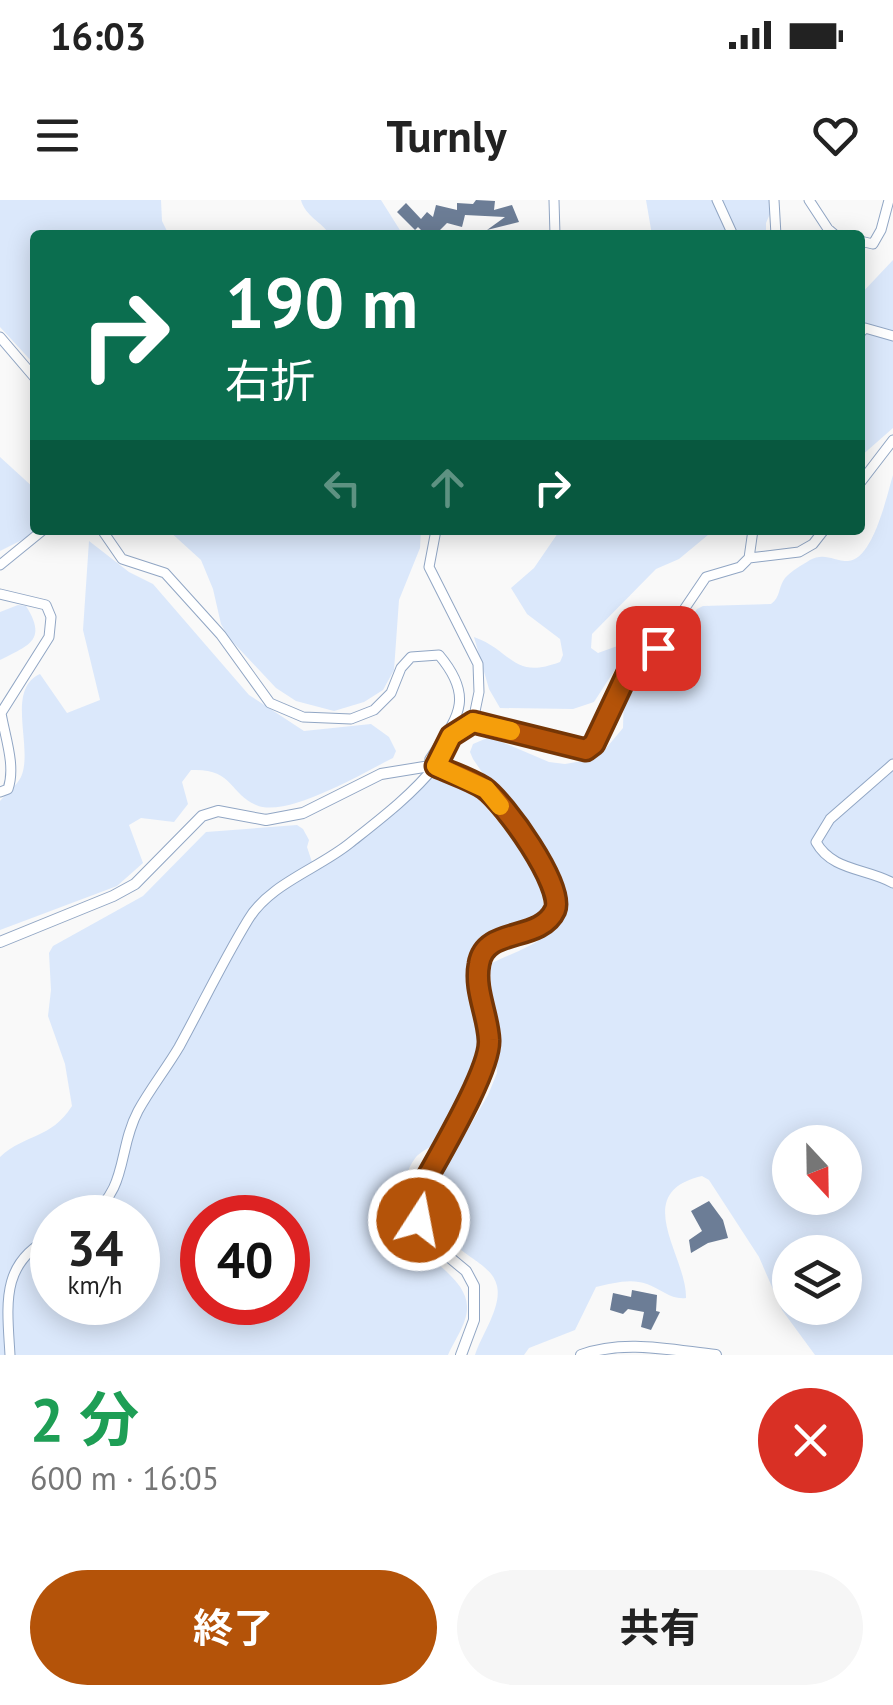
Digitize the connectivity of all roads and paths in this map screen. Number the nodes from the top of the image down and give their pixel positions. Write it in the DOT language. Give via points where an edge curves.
graph roads {
  1 [pos="554,200"];
  2 [pos="718,200"];
  3 [pos="774,200"];
  4 [pos="809,200"];
  5 [pos="889,200"];
  6 [pos="555,230"];
  7 [pos="732,230"];
  8 [pos="776,230"];
  9 [pos="829,230"];
  10 [pos="865,242"];
  11 [pos="865,328"];
  12 [pos="893,336"];
  13 [pos="0,337"];
  14 [pos="30,372"];
  15 [pos="893,440"];
  16 [pos="865,476"];
  17 [pos="38,535"];
  18 [pos="106,535"];
  19 [pos="435,535"];
  20 [pos="752,535"];
  21 [pos="820,535"];
  22 [pos="748,558"];
  23 [pos="0,565"];
  24 [pos="0,594"];
  25 [pos="473,722"];
  26 [pos="893,764"];
  27 [pos="436,766"];
  28 [pos="0,792"];
  29 [pos="893,884"];
  30 [pos="0,942"];
  31 [pos="112,1195"];
  32 [pos="30,1249"];
  33 [pos="10,1355"];
  34 [pos="461,1355"];
  35 [pos="582,1355"];
  36 [pos="716,1355"];
  1 -- 6 [label="street"];
  2 -- 7 [label="street"];
  3 -- 8 [label="street"];
  4 -- 9 [label="street"];
  5 -- 10 [label="street" via="874,244"];
  11 -- 12 [label="street"];
  13 -- 14 [label="street"];
  15 -- 16 [label="street"];
  17 -- 23 [label="street"];
  18 -- 27 [label="street" via="122,558 165,573 270,703 303,718 351,719 374,710 411,658 438,655 460,692 459,715 430,758"];
  19 -- 25 [label="street" via="429,567 478,664"];
  20 -- 22 [label="street"];
  21 -- 22 [label="street" via="799,552"];
  22 -- 25 [label="street" via="706,577 658,648 628,672 586,750"];
  24 -- 28 [label="street" via="46,605 52,625 1,713 10,782"];
  25 -- 27 [label="street" via="451,736"];
  26 -- 29 [label="street" via="830,819 816,842 837,864"];
  27 -- 30 [label="street" via="381,774 303,813 266,820 218,811 202,816 135,884"];
  27 -- 31 [label="street" via="348,845 277,890 249,917 138,1112"];
  27 -- 34 [label="street" via="486,789 524,836 557,898 544,924 490,942 479,960 490,1042 483,1072 416,1198 425,1237 474,1286 474,1320"];
  32 -- 33 [label="street" via="10,1280"];
  35 -- 36 [label="street" via="625,1346"];
}
